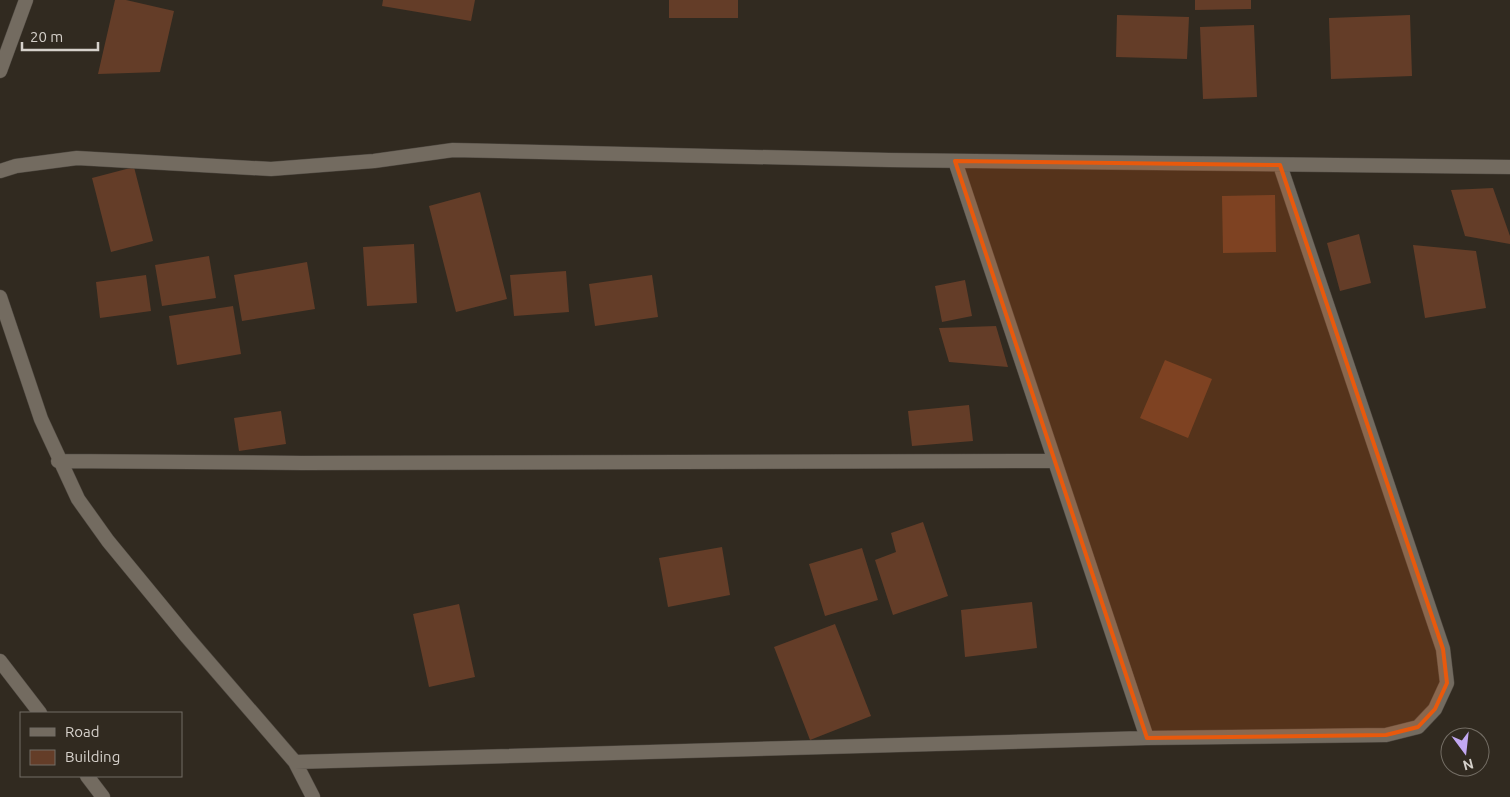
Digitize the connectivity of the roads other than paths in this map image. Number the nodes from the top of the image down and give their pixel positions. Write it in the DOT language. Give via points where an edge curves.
graph roads {
  1 [pos="26,0"];
  2 [pos="0,71"];
  3 [pos="954,161"];
  4 [pos="1280,165"];
  5 [pos="1510,167"];
  6 [pos="0,171"];
  7 [pos="0,298"];
  8 [pos="58,461"];
  9 [pos="1055,461"];
  10 [pos="0,661"];
  11 [pos="39,712"];
  12 [pos="1147,738"];
  13 [pos="294,762"];
  14 [pos="88,777"];
  15 [pos="103,797"];
  16 [pos="314,797"];
  1 -- 2 [label="street"];
  3 -- 4 [label="street"];
  3 -- 6 [label="street" via="453,150 374,161 271,169 77,158"];
  3 -- 9 [label="street"];
  4 -- 5 [label="street"];
  4 -- 12 [label="street" via="1443,649 1447,683 1435,709 1418,727 1386,735"];
  7 -- 8 [label="street"];
  8 -- 9 [label="street"];
  8 -- 13 [label="street" via="78,499 108,542"];
  9 -- 12 [label="street"];
  10 -- 11 [label="street"];
  12 -- 13 [label="street"];
  13 -- 16 [label="street"];
  14 -- 15 [label="street"];
}
